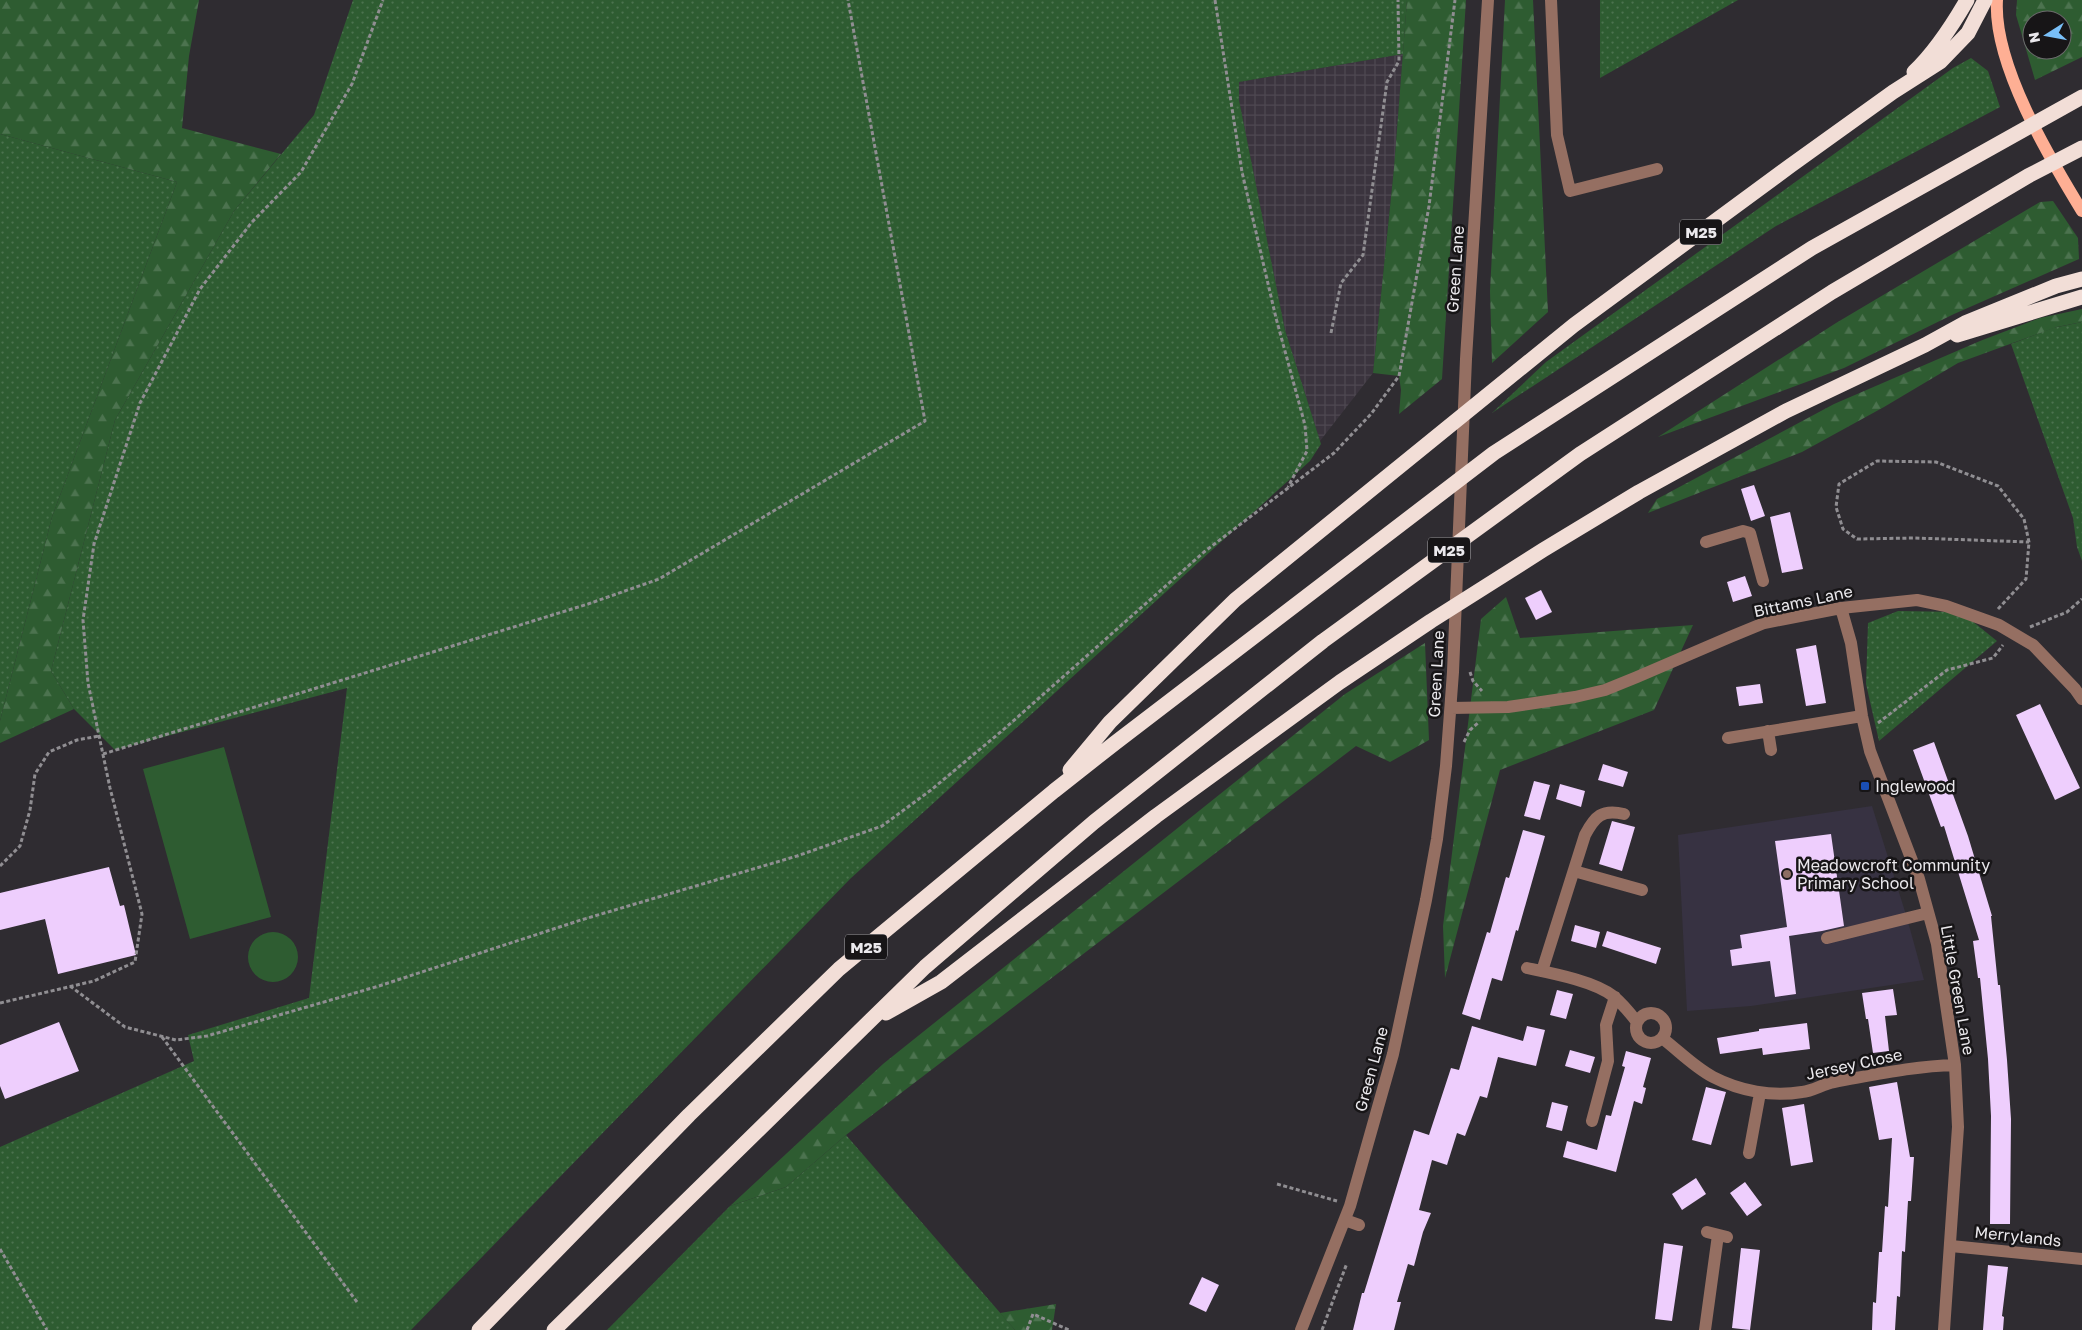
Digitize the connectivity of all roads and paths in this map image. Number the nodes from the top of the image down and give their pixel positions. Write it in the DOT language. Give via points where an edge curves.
graph roads {
  1 [pos="383,0"];
  2 [pos="848,0"];
  3 [pos="1215,0"];
  4 [pos="1398,0"];
  5 [pos="1455,0"];
  6 [pos="1488,0"];
  7 [pos="1551,0"];
  8 [pos="1967,0"];
  9 [pos="1985,0"];
  10 [pos="1997,0"];
  11 [pos="1893,92"];
  12 [pos="2082,97"];
  13 [pos="2082,148"];
  14 [pos="1657,169"];
  15 [pos="2082,211"];
  16 [pos="2082,279"];
  17 [pos="2082,297"];
  18 [pos="1331,333"];
  19 [pos="1925,345"];
  20 [pos="1286,489"];
  21 [pos="1706,542"];
  22 [pos="2029,542"];
  23 [pos="1763,580"];
  24 [pos="2082,599"];
  25 [pos="1841,608"];
  26 [pos="1987,621"];
  27 [pos="2013,633"];
  28 [pos="1468,668"];
  29 [pos="1485,692"];
  30 [pos="2082,699"];
  31 [pos="1451,708"];
  32 [pos="1862,716"];
  33 [pos="1768,731"];
  34 [pos="1866,732"];
  35 [pos="99,736"];
  36 [pos="1728,738"];
  37 [pos="1771,750"];
  38 [pos="103,754"];
  39 [pos="1054,791"];
  40 [pos="1624,814"];
  41 [pos="0,866"];
  42 [pos="1574,871"];
  43 [pos="1642,890"];
  44 [pos="1928,912"];
  45 [pos="1826,938"];
  46 [pos="1527,968"];
  47 [pos="1542,971"];
  48 [pos="70,986"];
  49 [pos="1615,997"];
  50 [pos="0,1003"];
  51 [pos="1637,1022"];
  52 [pos="867,1023"];
  53 [pos="162,1037"];
  54 [pos="1662,1038"];
  55 [pos="1954,1065"];
  56 [pos="1760,1093"];
  57 [pos="1592,1121"];
  58 [pos="1749,1153"];
  59 [pos="1276,1184"];
  60 [pos="1350,1204"];
  61 [pos="1345,1220"];
  62 [pos="1359,1224"];
  63 [pos="1717,1235"];
  64 [pos="1951,1246"];
  65 [pos="0,1249"];
  66 [pos="2082,1259"];
  67 [pos="1347,1263"];
  68 [pos="357,1302"];
  69 [pos="46,1330"];
  70 [pos="479,1330"];
  71 [pos="554,1330"];
  72 [pos="1027,1330"];
  73 [pos="1069,1330"];
  74 [pos="1301,1330"];
  75 [pos="1322,1330"];
  76 [pos="1705,1330"];
  77 [pos="1944,1330"];
  1 -- 35 [label="path" via="352,84 301,172 252,222 200,289 140,403 94,544 84,620 88,683"];
  2 -- 38 [label="path" via="925,421 660,579"];
  3 -- 20 [label="path" via="1242,172 1305,425 1307,451"];
  4 -- 18 [label="path" via="1400,60 1387,82 1363,255 1341,283"];
  5 -- 20 [label="path" via="1429,206 1398,376 1371,414 1334,453"];
  6 -- 31 [label="street, Green Lane" via="1466,359"];
  7 -- 14 [label="street" via="1557,135 1570,191"];
  8 -- 11 [label="highway, M25" via="1923,63"];
  9 -- 11 [label="highway, M25" via="1968,33 1940,62"];
  10 -- 15 [label="main road" via="1996,12 2007,66 2038,134"];
  11 -- 39 [label="highway, M25" via="1574,325 1235,600 1110,722"];
  12 -- 39 [label="highway, M25" via="1812,248 1494,453"];
  13 -- 52 [label="highway, M25" via="2028,176 1832,292 1580,454 1324,641 1101,816 925,967"];
  16 -- 19 [label="highway, M25" via="2056,286 1965,323"];
  17 -- 19 [label="highway, M25"];
  19 -- 52 [label="highway, M25" via="1786,411 1639,492 1431,621 1340,682 1156,816 941,982"];
  20 -- 53 [label="path" via="1204,552 1003,730 882,826 796,856 581,920 379,986 207,1036 176,1040"];
  21 -- 23 [label="street" via="1750,533"];
  22 -- 22 [label="path" via="2024,519 1998,486 1936,462 1877,461 1839,484 1836,507 1843,529 1857,539"];
  22 -- 26 [label="path" via="2026,579"];
  24 -- 27 [label="path" via="2067,612"];
  25 -- 26 [label="street, Bittams Lane" via="1917,600 1946,606"];
  25 -- 31 [label="street, Bittams Lane" via="1764,623 1605,690 1508,707"];
  25 -- 32 [label="street, Little Green Lane" via="1851,643"];
  26 -- 27 [label="street, Bittams Lane"];
  27 -- 30 [label="street, Bittams Lane" via="2033,645"];
  27 -- 34 [label="path" via="1993,658 1948,670"];
  28 -- 29 [label="path, Green Lane" via="1473,681"];
  31 -- 60 [label="street, Green Lane" via="1437,839 1426,900 1393,1054"];
  32 -- 33 [label="street"];
  32 -- 34 [label="street, Little Green Lane"];
  33 -- 36 [label="street"];
  33 -- 37 [label="street"];
  34 -- 44 [label="street, Little Green Lane"];
  35 -- 38 [label="path"];
  35 -- 41 [label="path" via="77,740 49,752 35,774 20,846"];
  38 -- 48 [label="path" via="142,914 136,962 94,981"];
  39 -- 70 [label="highway, M25" via="839,969 689,1115"];
  40 -- 42 [label="street" via="1612,812 1594,820 1585,835"];
  42 -- 43 [label="street"];
  42 -- 47 [label="street"];
  44 -- 45 [label="street"];
  44 -- 55 [label="street, Little Green Lane" via="1937,944"];
  46 -- 47 [label="street"];
  47 -- 49 [label="street" via="1606,991"];
  48 -- 50 [label="path"];
  48 -- 53 [label="path" via="125,1027"];
  49 -- 51 [label="street"];
  49 -- 57 [label="street" via="1606,1025 1608,1061"];
  51 -- 54 [label="street" via="1638,1036 1643,1041 1657,1042"];
  51 -- 54 [label="street" via="1641,1016 1655,1014 1665,1024"];
  52 -- 71 [label="highway, M25"];
  53 -- 68 [label="path"];
  54 -- 56 [label="street, Jersey Close" via="1713,1077"];
  55 -- 56 [label="street, Jersey Close" via="1906,1069 1831,1083 1803,1092"];
  55 -- 64 [label="street, Little Green Lane" via="1958,1127"];
  56 -- 58 [label="street"];
  59 -- 60 [label="path"];
  60 -- 61 [label="street, Green Lane"];
  61 -- 62 [label="street"];
  61 -- 74 [label="street, Green Lane"];
  63 -- 76 [label="street"];
  64 -- 66 [label="street, Merrylands"];
  64 -- 77 [label="street, Little Green Lane"];
  65 -- 69 [label="path"];
  67 -- 75 [label="path"];
  72 -- 73 [label="path" via="1033,1314"];
}
